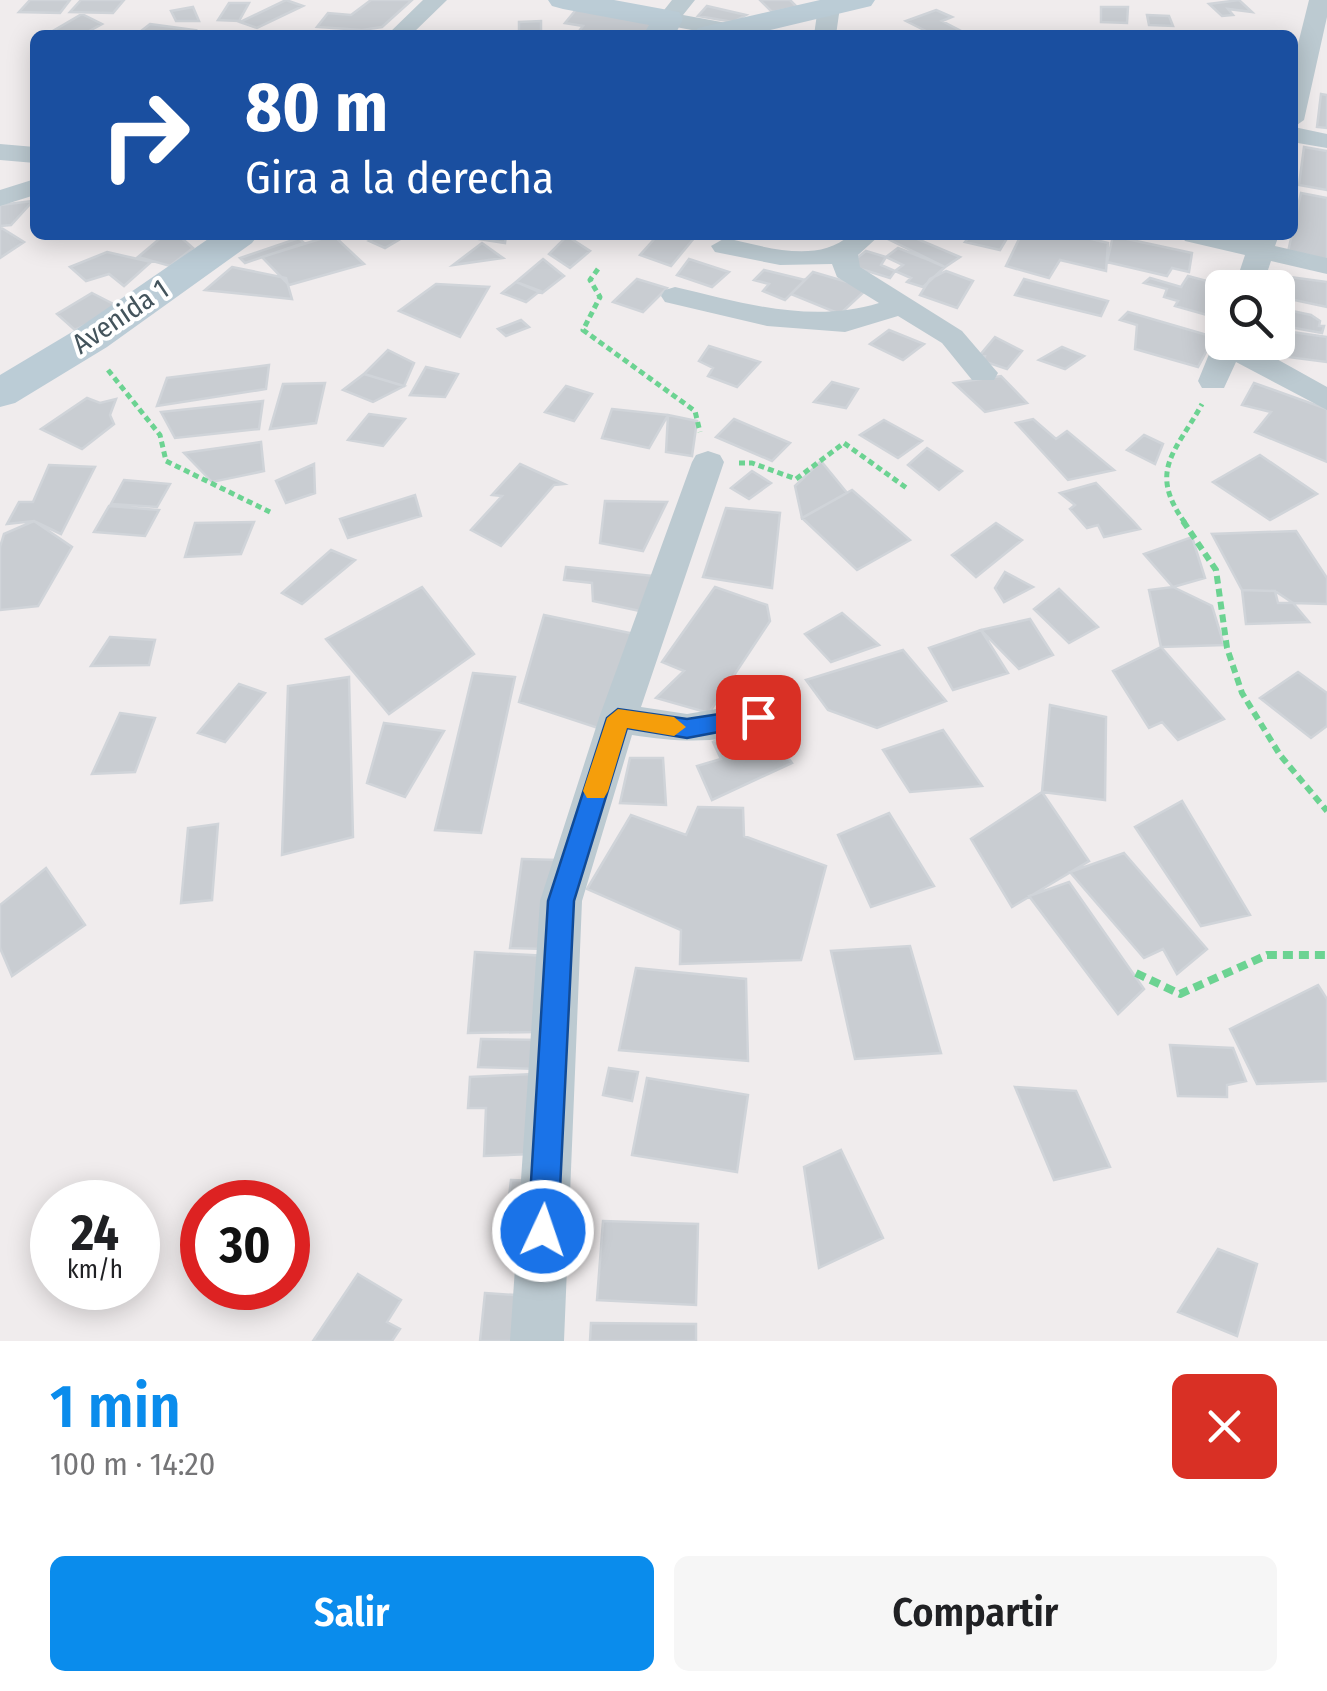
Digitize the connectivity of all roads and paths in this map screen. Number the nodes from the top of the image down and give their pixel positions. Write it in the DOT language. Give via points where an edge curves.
graph roads {
  1 [pos="436,0"];
  2 [pos="563,0"];
  3 [pos="1320,0"];
  4 [pos="838,14"];
  5 [pos="671,18"];
  6 [pos="403,30"];
  7 [pos="716,30"];
  8 [pos="752,30"];
  9 [pos="1298,94"];
  10 [pos="1298,135"];
  11 [pos="1327,141"];
  12 [pos="0,152"];
  13 [pos="30,154"];
  14 [pos="30,189"];
  15 [pos="0,198"];
  16 [pos="232,240"];
  17 [pos="1238,240"];
  18 [pos="1263,243"];
  19 [pos="855,244"];
  20 [pos="725,246"];
  21 [pos="1327,266"];
  22 [pos="598,269"];
  23 [pos="1254,270"];
  24 [pos="676,296"];
  25 [pos="904,304"];
  26 [pos="92,338"];
  27 [pos="1222,360"];
  28 [pos="1257,360"];
  29 [pos="983,373"];
  30 [pos="1213,381"];
  31 [pos="0,394"];
  32 [pos="1327,400"];
  33 [pos="708,462"];
  34 [pos="908,489"];
  35 [pos="270,512"];
  36 [pos="758,717"];
  37 [pos="618,718"];
  38 [pos="1327,810"];
  39 [pos="1327,955"];
  40 [pos="1136,973"];
  41 [pos="537,1341"];
  1 -- 6 [label="street"];
  2 -- 5 [label="street"];
  3 -- 9 [label="street"];
  4 -- 8 [label="street"];
  5 -- 7 [label="street"];
  10 -- 11 [label="street"];
  12 -- 13 [label="street"];
  14 -- 15 [label="street"];
  16 -- 26 [label="street, Avenida 1"];
  17 -- 18 [label="street"];
  18 -- 21 [label="street"];
  18 -- 23 [label="street"];
  19 -- 20 [label="street" via="819,259"];
  19 -- 25 [label="street" via="847,270"];
  22 -- 33 [label="path" via="590,280 600,297 583,330 695,411"];
  24 -- 25 [label="street" via="767,317 846,323"];
  25 -- 29 [label="street" via="952,337"];
  26 -- 31 [label="street, Avenida 1"];
  26 -- 35 [label="path" via="114,382 160,435 166,461"];
  27 -- 30 [label="street"];
  28 -- 32 [label="street"];
  30 -- 38 [label="path" via="1163,478 1225,595 1226,645 1240,694"];
  33 -- 34 [label="path" via="752,463 796,479 844,443"];
  33 -- 37 [label="street"];
  36 -- 37 [label="street" via="687,728"];
  37 -- 41 [label="street" via="561,901"];
  39 -- 40 [label="path" via="1268,956 1180,994"];
}
